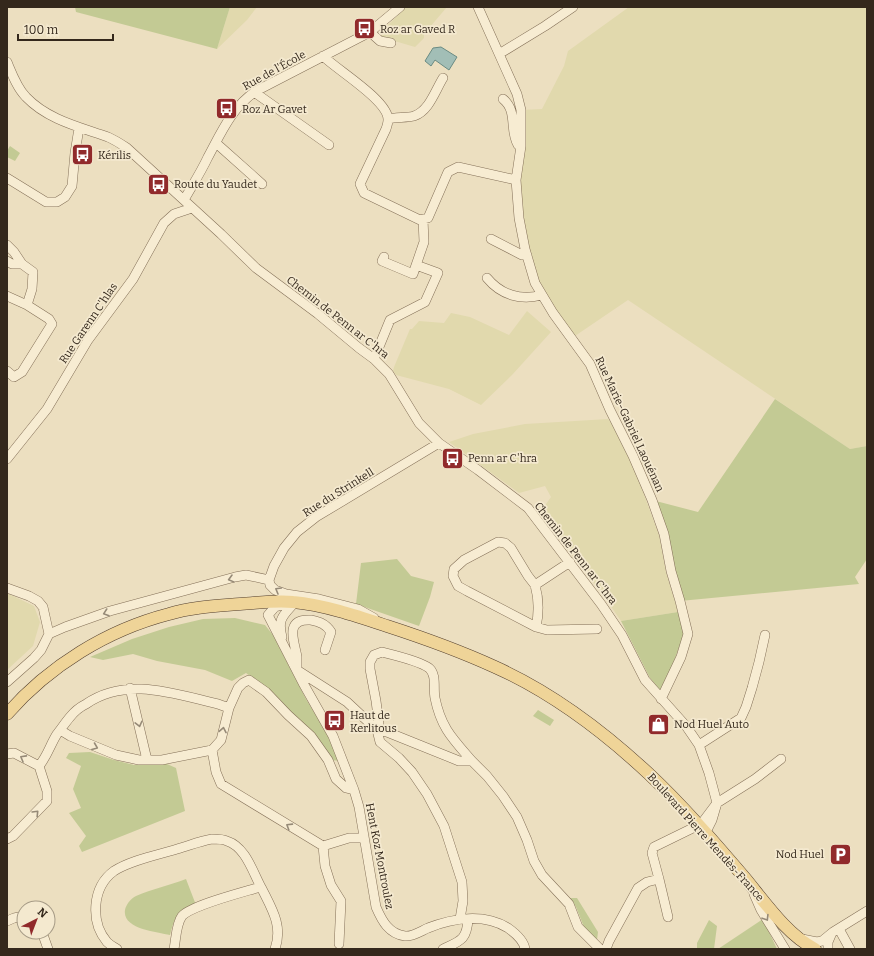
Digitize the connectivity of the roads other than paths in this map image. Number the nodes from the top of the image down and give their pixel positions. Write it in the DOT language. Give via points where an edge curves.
graph roads {
  1 [pos="478,7"];
  2 [pos="573,7"];
  3 [pos="397,8"];
  4 [pos="370,32"];
  5 [pos="391,43"];
  6 [pos="499,54"];
  7 [pos="323,56"];
  8 [pos="7,62"];
  9 [pos="443,78"];
  10 [pos="254,92"];
  11 [pos="503,99"];
  12 [pos="388,119"];
  13 [pos="79,128"];
  14 [pos="216,143"];
  15 [pos="329,145"];
  16 [pos="521,146"];
  17 [pos="7,178"];
  18 [pos="516,180"];
  19 [pos="262,184"];
  20 [pos="184,200"];
  21 [pos="192,208"];
  22 [pos="425,218"];
  23 [pos="491,239"];
  24 [pos="7,244"];
  25 [pos="527,255"];
  26 [pos="384,258"];
  27 [pos="7,261"];
  28 [pos="22,264"];
  29 [pos="416,265"];
  30 [pos="487,278"];
  31 [pos="542,295"];
  32 [pos="7,296"];
  33 [pos="28,305"];
  34 [pos="374,359"];
  35 [pos="7,372"];
  36 [pos="439,443"];
  37 [pos="7,459"];
  38 [pos="570,562"];
  39 [pos="269,580"];
  40 [pos="534,585"];
  41 [pos="7,588"];
  42 [pos="295,602"];
  43 [pos="257,603"];
  44 [pos="268,615"];
  45 [pos="536,627"];
  46 [pos="393,628"];
  47 [pos="597,629"];
  48 [pos="48,634"];
  49 [pos="765,635"];
  50 [pos="285,647"];
  51 [pos="325,650"];
  52 [pos="297,670"];
  53 [pos="7,682"];
  54 [pos="130,688"];
  55 [pos="661,699"];
  56 [pos="229,708"];
  57 [pos="7,714"];
  58 [pos="60,730"];
  59 [pos="377,730"];
  60 [pos="699,745"];
  61 [pos="212,750"];
  62 [pos="7,754"];
  63 [pos="781,759"];
  64 [pos="147,760"];
  65 [pos="472,761"];
  66 [pos="39,766"];
  67 [pos="354,790"];
  68 [pos="717,803"];
  69 [pos="701,829"];
  70 [pos="364,838"];
  71 [pos="7,839"];
  72 [pos="323,846"];
  73 [pos="659,879"];
  74 [pos="751,885"];
  75 [pos="260,887"];
  76 [pos="867,911"];
  77 [pos="668,917"];
  78 [pos="464,919"];
  79 [pos="836,930"];
  80 [pos="800,939"];
  81 [pos="339,944"];
  82 [pos="117,949"];
  83 [pos="174,949"];
  84 [pos="275,949"];
  85 [pos="443,949"];
  86 [pos="525,949"];
  87 [pos="600,949"];
  88 [pos="606,949"];
  89 [pos="784,949"];
  90 [pos="815,949"];
  91 [pos="828,949"];
  92 [pos="850,949"];
  1 -- 6 [label="street, Rue Marie-Gabriel Laouénan"];
  2 -- 6 [label="street"];
  3 -- 4 [label="street, Rue de l'École"];
  4 -- 5 [label="street" via="380,41"];
  4 -- 7 [label="street, Rue de l'École"];
  6 -- 16 [label="street, Rue Marie-Gabriel Laouénan" via="517,94 521,110"];
  7 -- 10 [label="street, Rue de l'École"];
  7 -- 12 [label="street" via="378,100"];
  8 -- 13 [label="street" via="15,81 26,97 41,109"];
  9 -- 12 [label="street" via="422,112"];
  10 -- 14 [label="street, Rue de l'École" via="238,106"];
  10 -- 15 [label="street"];
  11 -- 16 [label="street" via="509,103 513,135"];
  12 -- 22 [label="street" via="386,129 360,184 364,193 420,220"];
  13 -- 17 [label="street" via="72,186 65,197 57,202 46,202"];
  13 -- 20 [label="street" via="110,138 127,148"];
  14 -- 19 [label="street"];
  14 -- 20 [label="street, Rue de l'École"];
  16 -- 18 [label="street, Rue Marie-Gabriel Laouénan"];
  18 -- 22 [label="street" via="458,167 448,172"];
  18 -- 25 [label="street, Rue Marie-Gabriel Laouénan" via="519,218"];
  20 -- 21 [label="street, Chemin de Penn ar C'hra"];
  21 -- 34 [label="street, Chemin de Penn ar C'hra" via="256,268"];
  21 -- 37 [label="street, Rue Garenn C'hlas" via="174,214 164,223 133,279 88,340 47,409"];
  22 -- 29 [label="street" via="424,242"];
  23 -- 25 [label="street" via="522,255"];
  24 -- 28 [label="street"];
  25 -- 31 [label="street, Rue Marie-Gabriel Laouénan" via="535,283"];
  26 -- 29 [label="street" via="382,261 413,274"];
  27 -- 28 [label="street"];
  28 -- 33 [label="street" via="33,272"];
  29 -- 34 [label="street" via="438,273 425,302 390,320"];
  30 -- 31 [label="street" via="494,286 514,296 533,298"];
  31 -- 55 [label="street, Rue Marie-Gabriel Laouénan" via="552,313 590,364 633,456 664,534 688,634 681,657"];
  32 -- 33 [label="street"];
  33 -- 35 [label="street" via="50,319 52,324 22,372 14,377"];
  34 -- 36 [label="street, Chemin de Penn ar C'hra" via="389,374 419,423"];
  36 -- 38 [label="street, Chemin de Penn ar C'hra" via="528,508"];
  36 -- 39 [label="street, Rue du Strinkell" via="316,517 297,532 284,548"];
  38 -- 40 [label="street"];
  38 -- 55 [label="street, Chemin de Penn ar C'hra" via="602,604 622,635 645,680"];
  46 -- 39 [label="street, one-way" via="358,608 275,590"];
  39 -- 48 [label="street, one-way" via="246,575 235,577 110,611"];
  40 -- 45 [label="street" via="538,604"];
  40 -- 45 [label="street" via="511,548 498,542 464,560 454,569 454,581 458,586"];
  41 -- 48 [label="street" via="38,601 43,607"];
  42 -- 43 [label="main road, Boulevard Pierre Mendès-France"];
  42 -- 44 [label="street" via="275,607"];
  42 -- 46 [label="main road, Boulevard Pierre Mendès-France" via="345,612"];
  42 -- 50 [label="street, Hent Koz Montroulez" via="282,617 279,627"];
  43 -- 44 [label="street, Hent Koz Montroulez"];
  43 -- 57 [label="main road, Boulevard Pierre Mendès-France" via="205,607 170,613 137,623 83,650 62,664"];
  44 -- 50 [label="street, Hent Koz Montroulez"];
  45 -- 47 [label="street" via="547,630"];
  46 -- 69 [label="main road, Boulevard Pierre Mendès-France" via="496,667 560,702 615,743 650,775"];
  48 -- 53 [label="street" via="41,650"];
  49 -- 60 [label="street" via="752,688 741,718"];
  50 -- 52 [label="street, Hent Koz Montroulez"];
  51 -- 52 [label="street" via="331,632 327,625 303,620 296,624 292,632"];
  52 -- 59 [label="street" via="347,702"];
  52 -- 67 [label="street, Hent Koz Montroulez" via="333,736"];
  54 -- 56 [label="street" via="149,689"];
  54 -- 58 [label="street" via="93,699 70,716"];
  54 -- 64 [label="street, one-way"];
  55 -- 60 [label="street, Chemin de Penn ar C'hra" via="686,726"];
  61 -- 56 [label="street, one-way" via="221,740"];
  56 -- 67 [label="street" via="238,688 249,680 266,692 311,736 328,760 336,779 346,788"];
  58 -- 64 [label="street, one-way" via="116,755"];
  58 -- 66 [label="street"];
  59 -- 65 [label="street" via="459,761"];
  59 -- 65 [label="street" via="379,724 370,662 374,656 382,652 422,664 430,669 434,676 435,696 441,721"];
  59 -- 78 [label="street" via="380,742 412,772 444,826 462,882"];
  60 -- 68 [label="street, Chemin de Penn ar C'hra"];
  61 -- 64 [label="street" via="162,760"];
  72 -- 61 [label="street, one-way" via="221,784"];
  66 -- 62 [label="street, one-way" via="14,753"];
  63 -- 68 [label="street"];
  65 -- 87 [label="street" via="495,786 517,818 542,875 569,904 578,927"];
  71 -- 66 [label="street, one-way" via="47,801 47,791"];
  67 -- 70 [label="street, Hent Koz Montroulez"];
  68 -- 69 [label="street" via="702,823"];
  69 -- 73 [label="street" via="654,847 652,853"];
  69 -- 74 [label="main road, Boulevard Pierre Mendès-France"];
  70 -- 72 [label="street" via="349,838"];
  70 -- 78 [label="street, Hent Koz Montroulez" via="376,907 383,923 393,933 406,936 445,922"];
  72 -- 81 [label="street" via="325,866 331,885 341,901"];
  73 -- 77 [label="street"];
  73 -- 88 [label="street" via="638,888"];
  74 -- 80 [label="main road, Boulevard Pierre Mendès-France"];
  74 -- 89 [label="street, one-way" via="761,910"];
  75 -- 82 [label="street" via="239,849 227,841 213,839 128,864 113,872 102,884 96,898 99,927 108,942"];
  75 -- 83 [label="street" via="189,911 181,917"];
  75 -- 84 [label="street" via="278,925"];
  76 -- 79 [label="street"];
  78 -- 85 [label="street" via="468,931 462,939"];
  78 -- 86 [label="street, Hent Koz Montroulez" via="482,919 501,924 514,932"];
  79 -- 80 [label="street" via="822,941"];
  79 -- 91 [label="street" via="828,942"];
  79 -- 92 [label="street"];
  80 -- 90 [label="main road, Boulevard Pierre Mendès-France"];
}
